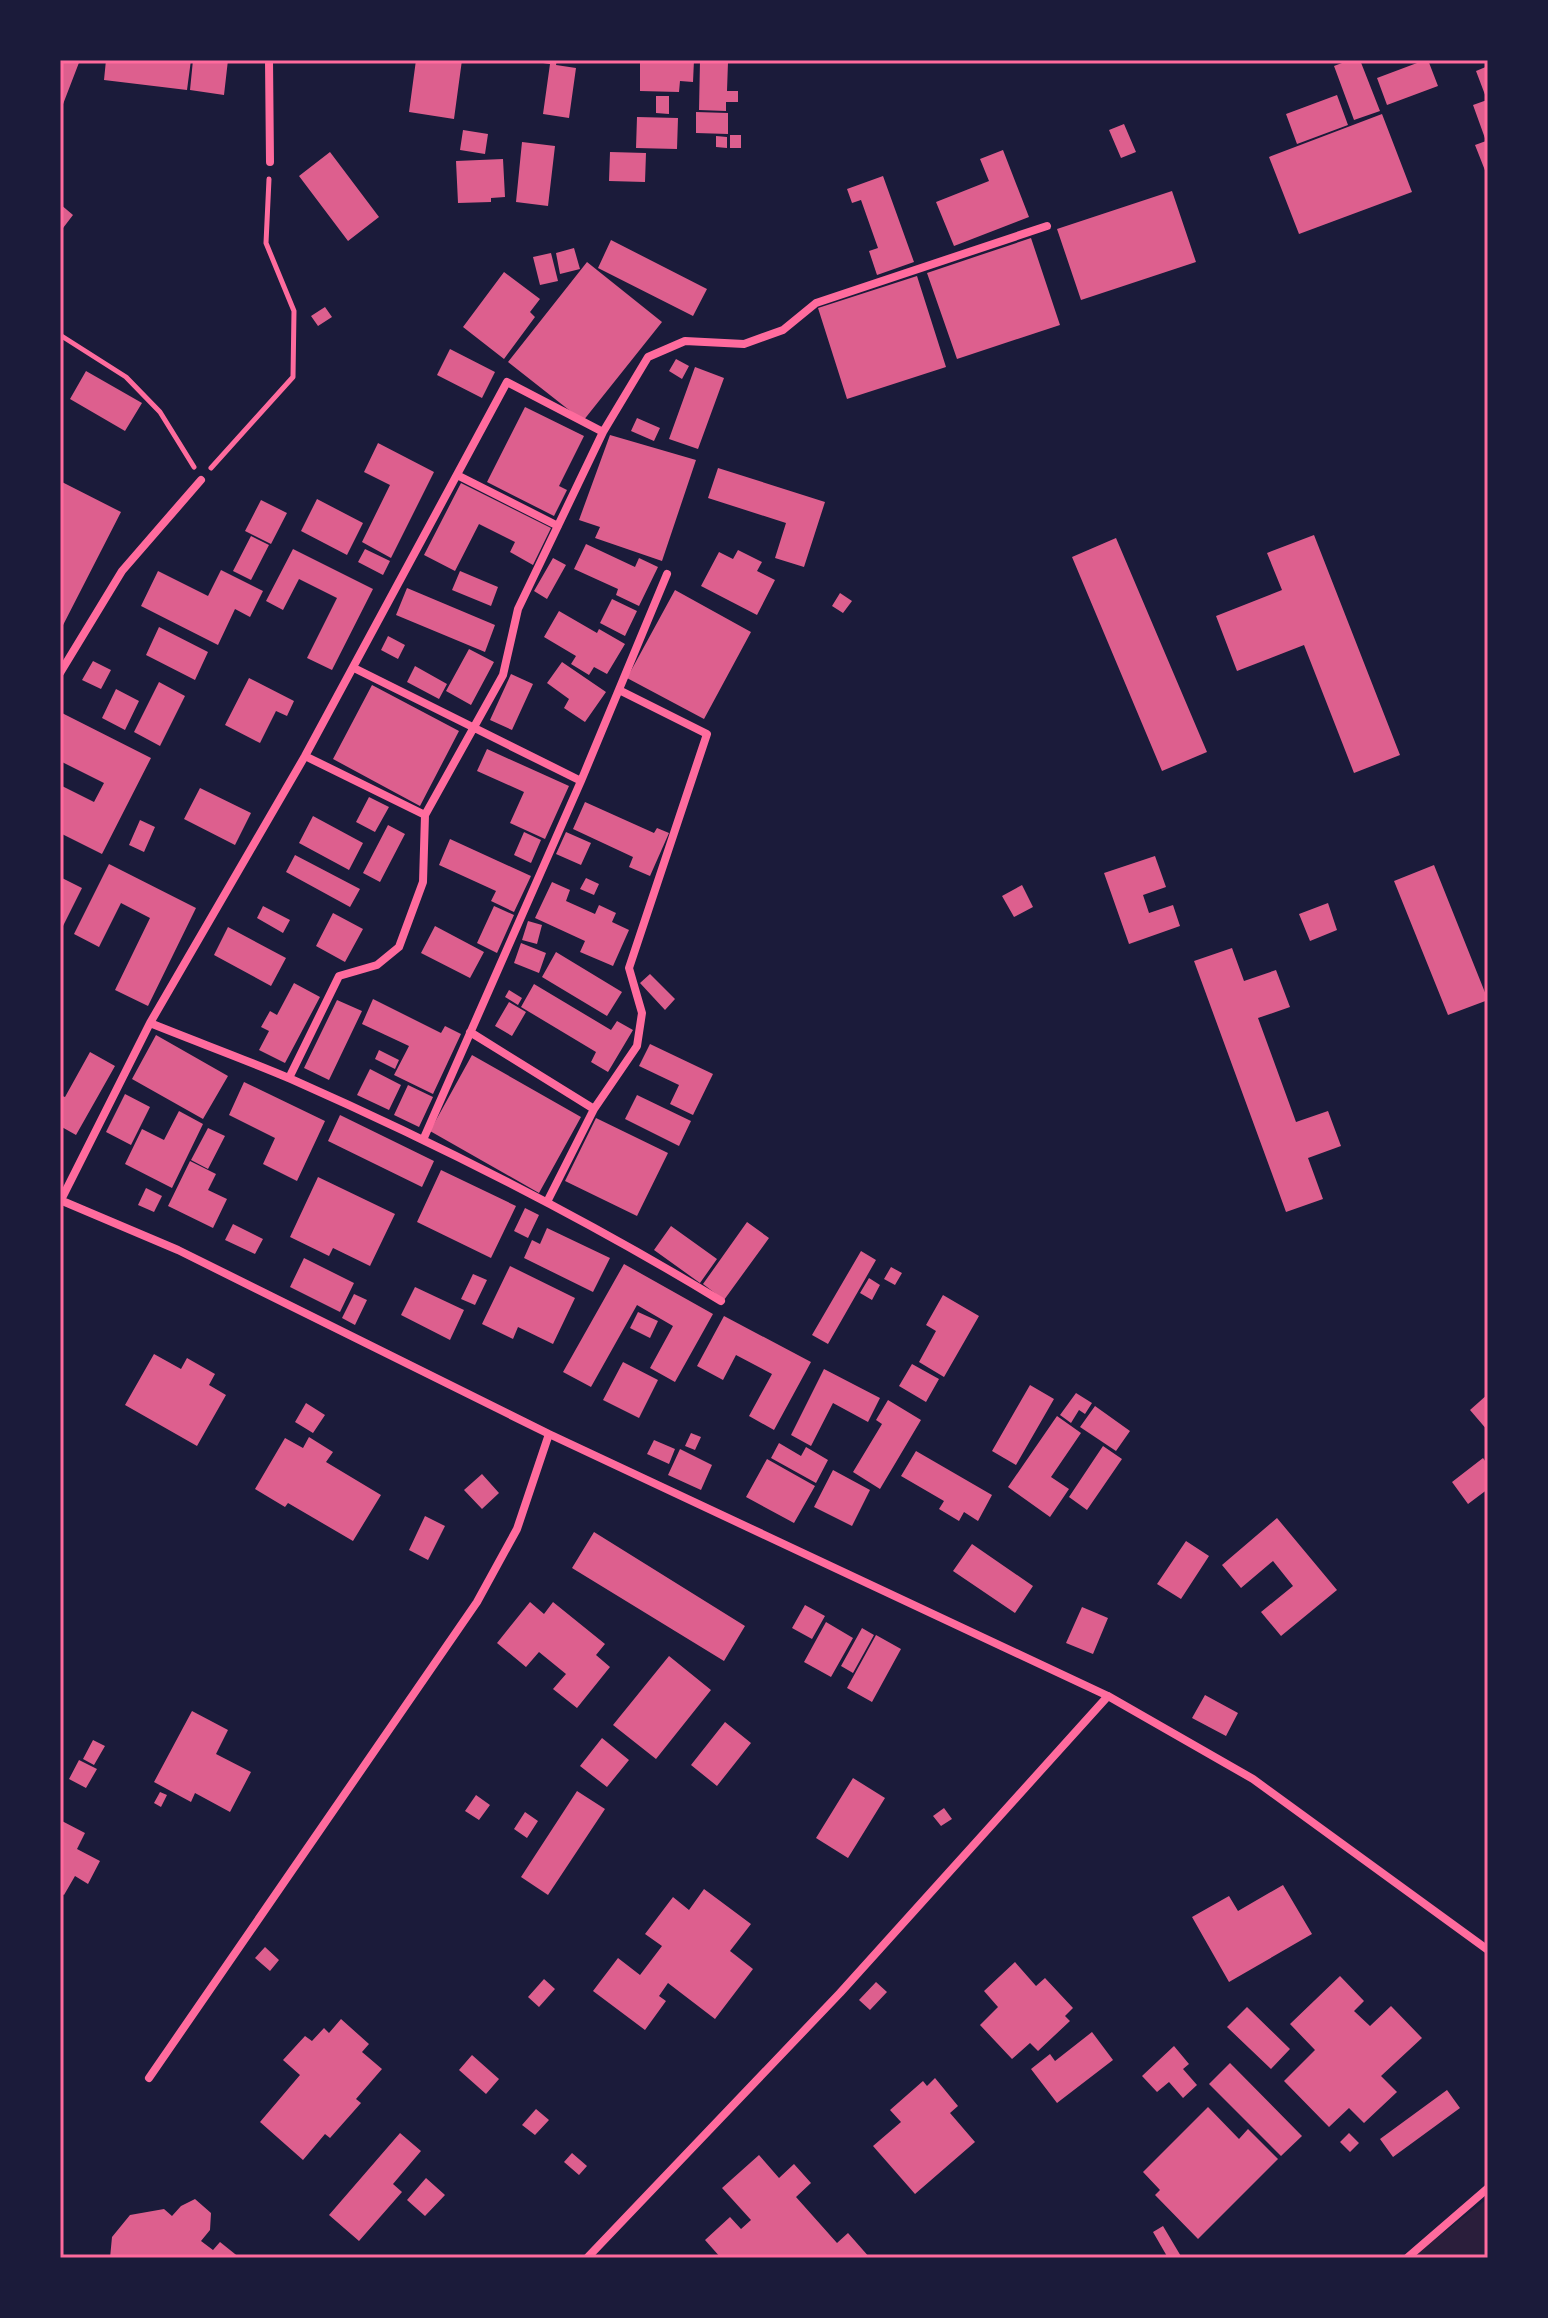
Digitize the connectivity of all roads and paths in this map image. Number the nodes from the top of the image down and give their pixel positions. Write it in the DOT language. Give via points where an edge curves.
graph roads {
  1 [pos="269,60"];
  2 [pos="270,162"];
  3 [pos="1047,226"];
  4 [pos="60,335"];
  5 [pos="603,432"];
  6 [pos="457,475"];
  7 [pos="201,480"];
  8 [pos="558,526"];
  9 [pos="667,574"];
  10 [pos="63,659"];
  11 [pos="354,668"];
  12 [pos="60,673"];
  13 [pos="619,690"];
  14 [pos="474,727"];
  15 [pos="305,756"];
  16 [pos="581,781"];
  17 [pos="425,815"];
  18 [pos="150,1023"];
  19 [pos="470,1032"];
  20 [pos="289,1078"];
  21 [pos="594,1109"];
  22 [pos="423,1140"];
  23 [pos="60,1201"];
  24 [pos="547,1202"];
  25 [pos="721,1301"];
  26 [pos="549,1434"];
  27 [pos="1108,1696"];
  28 [pos="1488,1950"];
  29 [pos="149,2078"];
  30 [pos="1488,2188"];
  31 [pos="587,2258"];
  32 [pos="1407,2258"];
  1 -- 2 [label="street"];
  2 -- 7 [label="path" via="266,243 294,311 293,377"];
  3 -- 5 [label="street" via="816,303 783,330 744,344 685,341 648,357"];
  4 -- 7 [label="path" via="126,377 160,412"];
  5 -- 6 [label="street" via="507,382"];
  5 -- 8 [label="street"];
  6 -- 8 [label="street"];
  6 -- 11 [label="street"];
  7 -- 10 [label="street" via="122,571"];
  8 -- 14 [label="street" via="518,609 503,675"];
  9 -- 13 [label="street"];
  10 -- 12 [label="street"];
  11 -- 14 [label="street"];
  11 -- 15 [label="street"];
  13 -- 16 [label="street"];
  13 -- 21 [label="street" via="707,734 629,968 642,1013 637,1046"];
  14 -- 16 [label="street"];
  14 -- 17 [label="street"];
  15 -- 17 [label="street"];
  15 -- 18 [label="street"];
  16 -- 19 [label="street"];
  17 -- 20 [label="street" via="423,882 399,947 377,965 339,976"];
  18 -- 20 [label="street"];
  18 -- 23 [label="street"];
  19 -- 21 [label="street"];
  19 -- 22 [label="street"];
  20 -- 22 [label="street"];
  21 -- 24 [label="street"];
  22 -- 24 [label="street"];
  23 -- 26 [label="street" via="178,1250"];
  24 -- 25 [label="street"];
  26 -- 27 [label="street"];
  26 -- 29 [label="street" via="517,1529 477,1602"];
  27 -- 28 [label="street" via="1253,1779"];
  27 -- 31 [label="street" via="840,1993"];
  30 -- 32 [label="street"];
}
